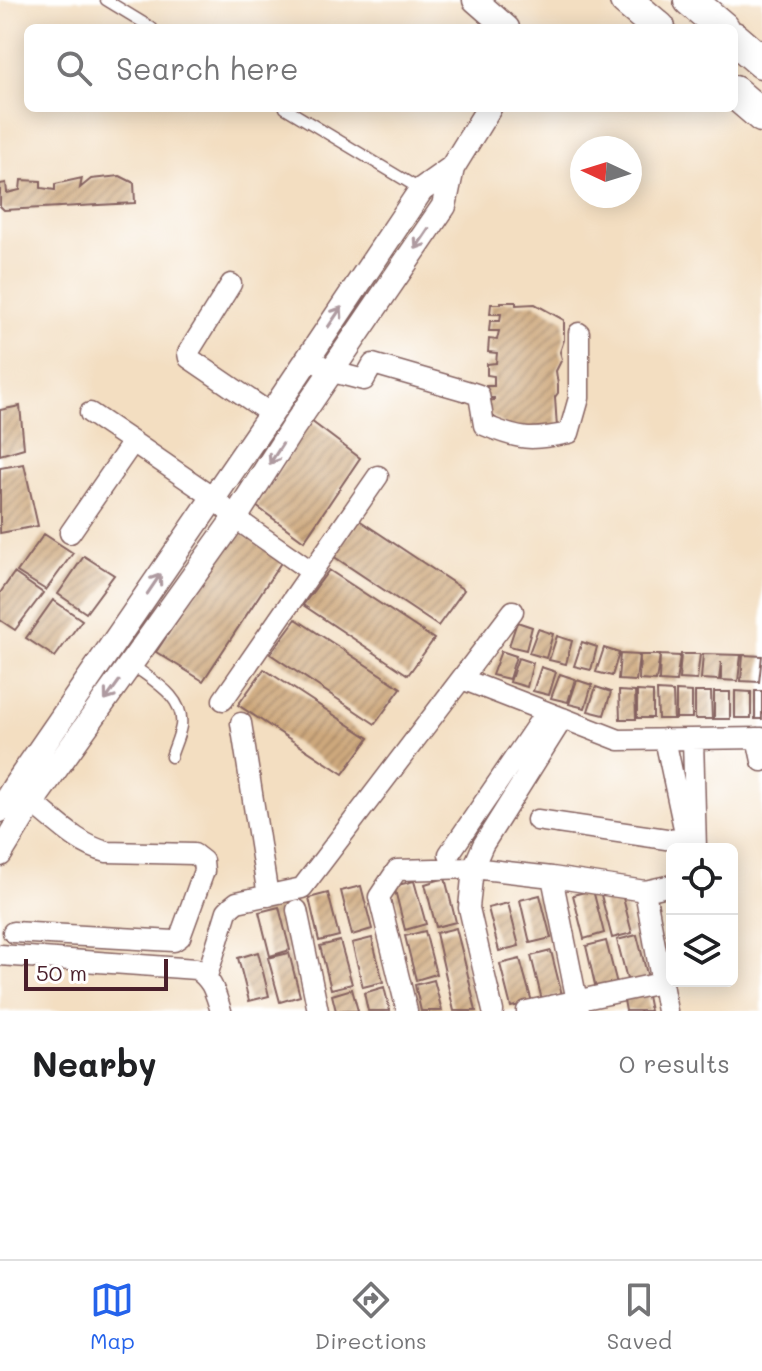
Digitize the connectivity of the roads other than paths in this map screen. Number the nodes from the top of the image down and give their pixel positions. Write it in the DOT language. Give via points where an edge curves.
graph roads {
  1 [pos="106,0"];
  2 [pos="475,0"];
  3 [pos="626,0"];
  4 [pos="690,0"];
  5 [pos="145,24"];
  6 [pos="502,24"];
  7 [pos="654,24"];
  8 [pos="718,24"];
  9 [pos="738,41"];
  10 [pos="762,62"];
  11 [pos="738,95"];
  12 [pos="292,112"];
  13 [pos="487,112"];
  14 [pos="762,116"];
  15 [pos="452,168"];
  16 [pos="421,190"];
  17 [pos="444,206"];
  18 [pos="231,284"];
  19 [pos="579,333"];
  20 [pos="308,358"];
  21 [pos="333,372"];
  22 [pos="90,413"];
  23 [pos="271,414"];
  24 [pos="133,442"];
  25 [pos="378,476"];
  26 [pos="213,497"];
  27 [pos="235,518"];
  28 [pos="70,533"];
  29 [pos="312,572"];
  30 [pos="513,611"];
  31 [pos="131,664"];
  32 [pos="462,679"];
  33 [pos="223,700"];
  34 [pos="555,715"];
  35 [pos="241,723"];
  36 [pos="759,738"];
  37 [pos="665,739"];
  38 [pos="693,739"];
  39 [pos="171,757"];
  40 [pos="762,761"];
  41 [pos="15,788"];
  42 [pos="0,810"];
  43 [pos="537,820"];
  44 [pos="696,843"];
  45 [pos="0,854"];
  46 [pos="449,854"];
  47 [pos="473,868"];
  48 [pos="552,877"];
  49 [pos="666,886"];
  50 [pos="645,891"];
  51 [pos="268,896"];
  52 [pos="297,910"];
  53 [pos="13,932"];
  54 [pos="0,955"];
  55 [pos="207,976"];
  56 [pos="661,983"];
  57 [pos="578,1006"];
  58 [pos="221,1011"];
  59 [pos="318,1011"];
  60 [pos="407,1011"];
  61 [pos="493,1011"];
  62 [pos="527,1011"];
  63 [pos="667,1011"];
  1 -- 5 [label="lane"];
  2 -- 6 [label="street"];
  3 -- 7 [label="highway"];
  4 -- 8 [label="highway"];
  9 -- 10 [label="highway"];
  11 -- 14 [label="highway"];
  12 -- 16 [label="lane"];
  13 -- 15 [label="street"];
  15 -- 16 [label="street"];
  15 -- 17 [label="street"];
  16 -- 17 [label="lane"];
  20 -- 16 [label="street, one-way"];
  17 -- 21 [label="street, one-way"];
  18 -- 23 [label="street" via="189,358"];
  19 -- 21 [label="street" via="579,398 569,433 539,439 510,436 484,425 479,395 470,392 373,364 364,380"];
  20 -- 21 [label="street"];
  20 -- 23 [label="street"];
  21 -- 27 [label="street, one-way"];
  22 -- 24 [label="street"];
  23 -- 26 [label="street"];
  24 -- 26 [label="street"];
  24 -- 28 [label="street"];
  25 -- 29 [label="street"];
  26 -- 27 [label="street"];
  41 -- 26 [label="street, one-way"];
  27 -- 29 [label="street"];
  27 -- 31 [label="street"];
  29 -- 33 [label="street"];
  30 -- 32 [label="street"];
  31 -- 39 [label="lane" via="178,706 180,730"];
  31 -- 41 [label="street, one-way"];
  32 -- 34 [label="street"];
  32 -- 51 [label="street" via="306,885"];
  34 -- 37 [label="street" via="619,740"];
  34 -- 46 [label="street"];
  34 -- 47 [label="street"];
  35 -- 51 [label="street"];
  36 -- 38 [label="street"];
  36 -- 40 [label="street"];
  37 -- 38 [label="street"];
  37 -- 43 [label="street" via="684,828 681,838"];
  38 -- 44 [label="street"];
  41 -- 42 [label="street"];
  41 -- 45 [label="street"];
  41 -- 53 [label="street" via="96,849 194,854 203,861 204,871 174,941"];
  47 -- 48 [label="street"];
  47 -- 60 [label="street" via="397,870 379,897"];
  47 -- 61 [label="street" via="469,908"];
  48 -- 50 [label="street"];
  48 -- 57 [label="street"];
  49 -- 50 [label="street"];
  50 -- 56 [label="street"];
  51 -- 55 [label="street" via="237,902 227,911"];
  52 -- 59 [label="street"];
  54 -- 55 [label="street" via="196,969"];
  55 -- 58 [label="street"];
  56 -- 57 [label="street"];
  56 -- 63 [label="street"];
  57 -- 62 [label="street"];
}
